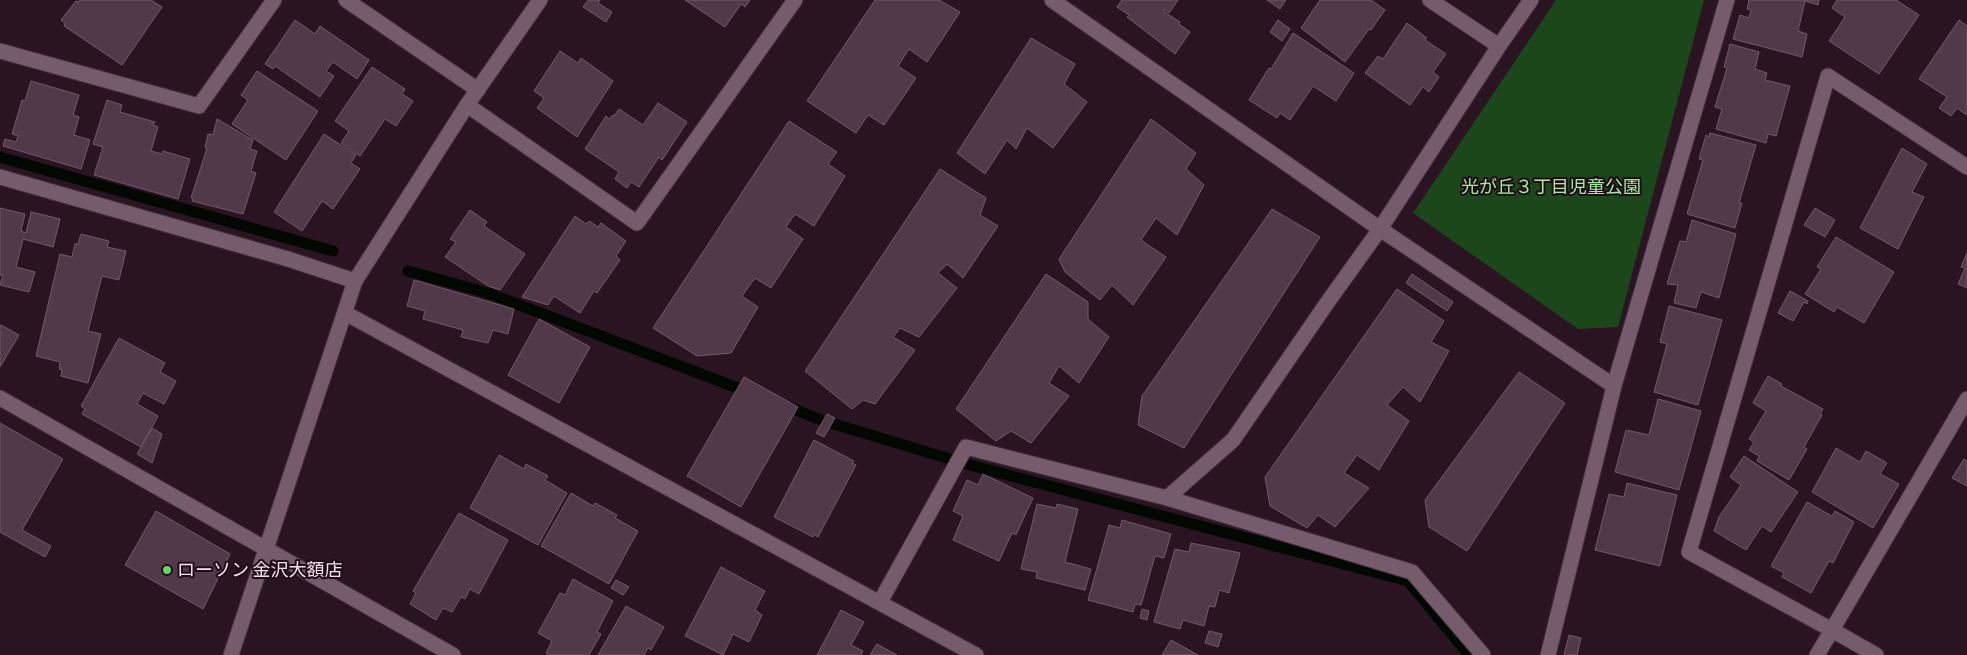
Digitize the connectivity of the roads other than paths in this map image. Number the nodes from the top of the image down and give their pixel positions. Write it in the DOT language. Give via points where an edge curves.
graph roads {
  1 [pos="274,0"];
  2 [pos="346,0"];
  3 [pos="540,0"];
  4 [pos="796,0"];
  5 [pos="1052,0"];
  6 [pos="1430,0"];
  7 [pos="1531,0"];
  8 [pos="1727,0"];
  9 [pos="1500,46"];
  10 [pos="0,51"];
  11 [pos="478,90"];
  12 [pos="467,104"];
  13 [pos="1967,167"];
  14 [pos="0,177"];
  15 [pos="1380,229"];
  16 [pos="355,281"];
  17 [pos="345,313"];
  18 [pos="1614,386"];
  19 [pos="0,398"];
  20 [pos="1967,399"];
  21 [pos="1167,498"];
  22 [pos="266,550"];
  23 [pos="880,602"];
  24 [pos="1832,630"];
  25 [pos="231,655"];
  26 [pos="453,655"];
  27 [pos="976,655"];
  28 [pos="1483,655"];
  29 [pos="1548,655"];
  30 [pos="1817,655"];
  31 [pos="1876,655"];
  1 -- 10 [label="street" via="199,106"];
  2 -- 11 [label="street"];
  3 -- 11 [label="street"];
  4 -- 12 [label="street" via="637,223"];
  5 -- 15 [label="street"];
  6 -- 9 [label="street"];
  7 -- 9 [label="street"];
  8 -- 18 [label="street"];
  9 -- 15 [label="street"];
  11 -- 12 [label="street"];
  12 -- 16 [label="street"];
  13 -- 24 [label="street" via="1828,76 1689,552"];
  14 -- 16 [label="street"];
  15 -- 18 [label="street"];
  15 -- 21 [label="street" via="1233,440"];
  16 -- 17 [label="street"];
  17 -- 22 [label="street"];
  17 -- 23 [label="street"];
  18 -- 29 [label="street"];
  19 -- 22 [label="street"];
  20 -- 24 [label="street"];
  21 -- 23 [label="street" via="966,447"];
  21 -- 28 [label="street" via="1412,572"];
  22 -- 25 [label="street"];
  22 -- 26 [label="street"];
  23 -- 27 [label="street"];
  24 -- 30 [label="street"];
  24 -- 31 [label="street"];
}
